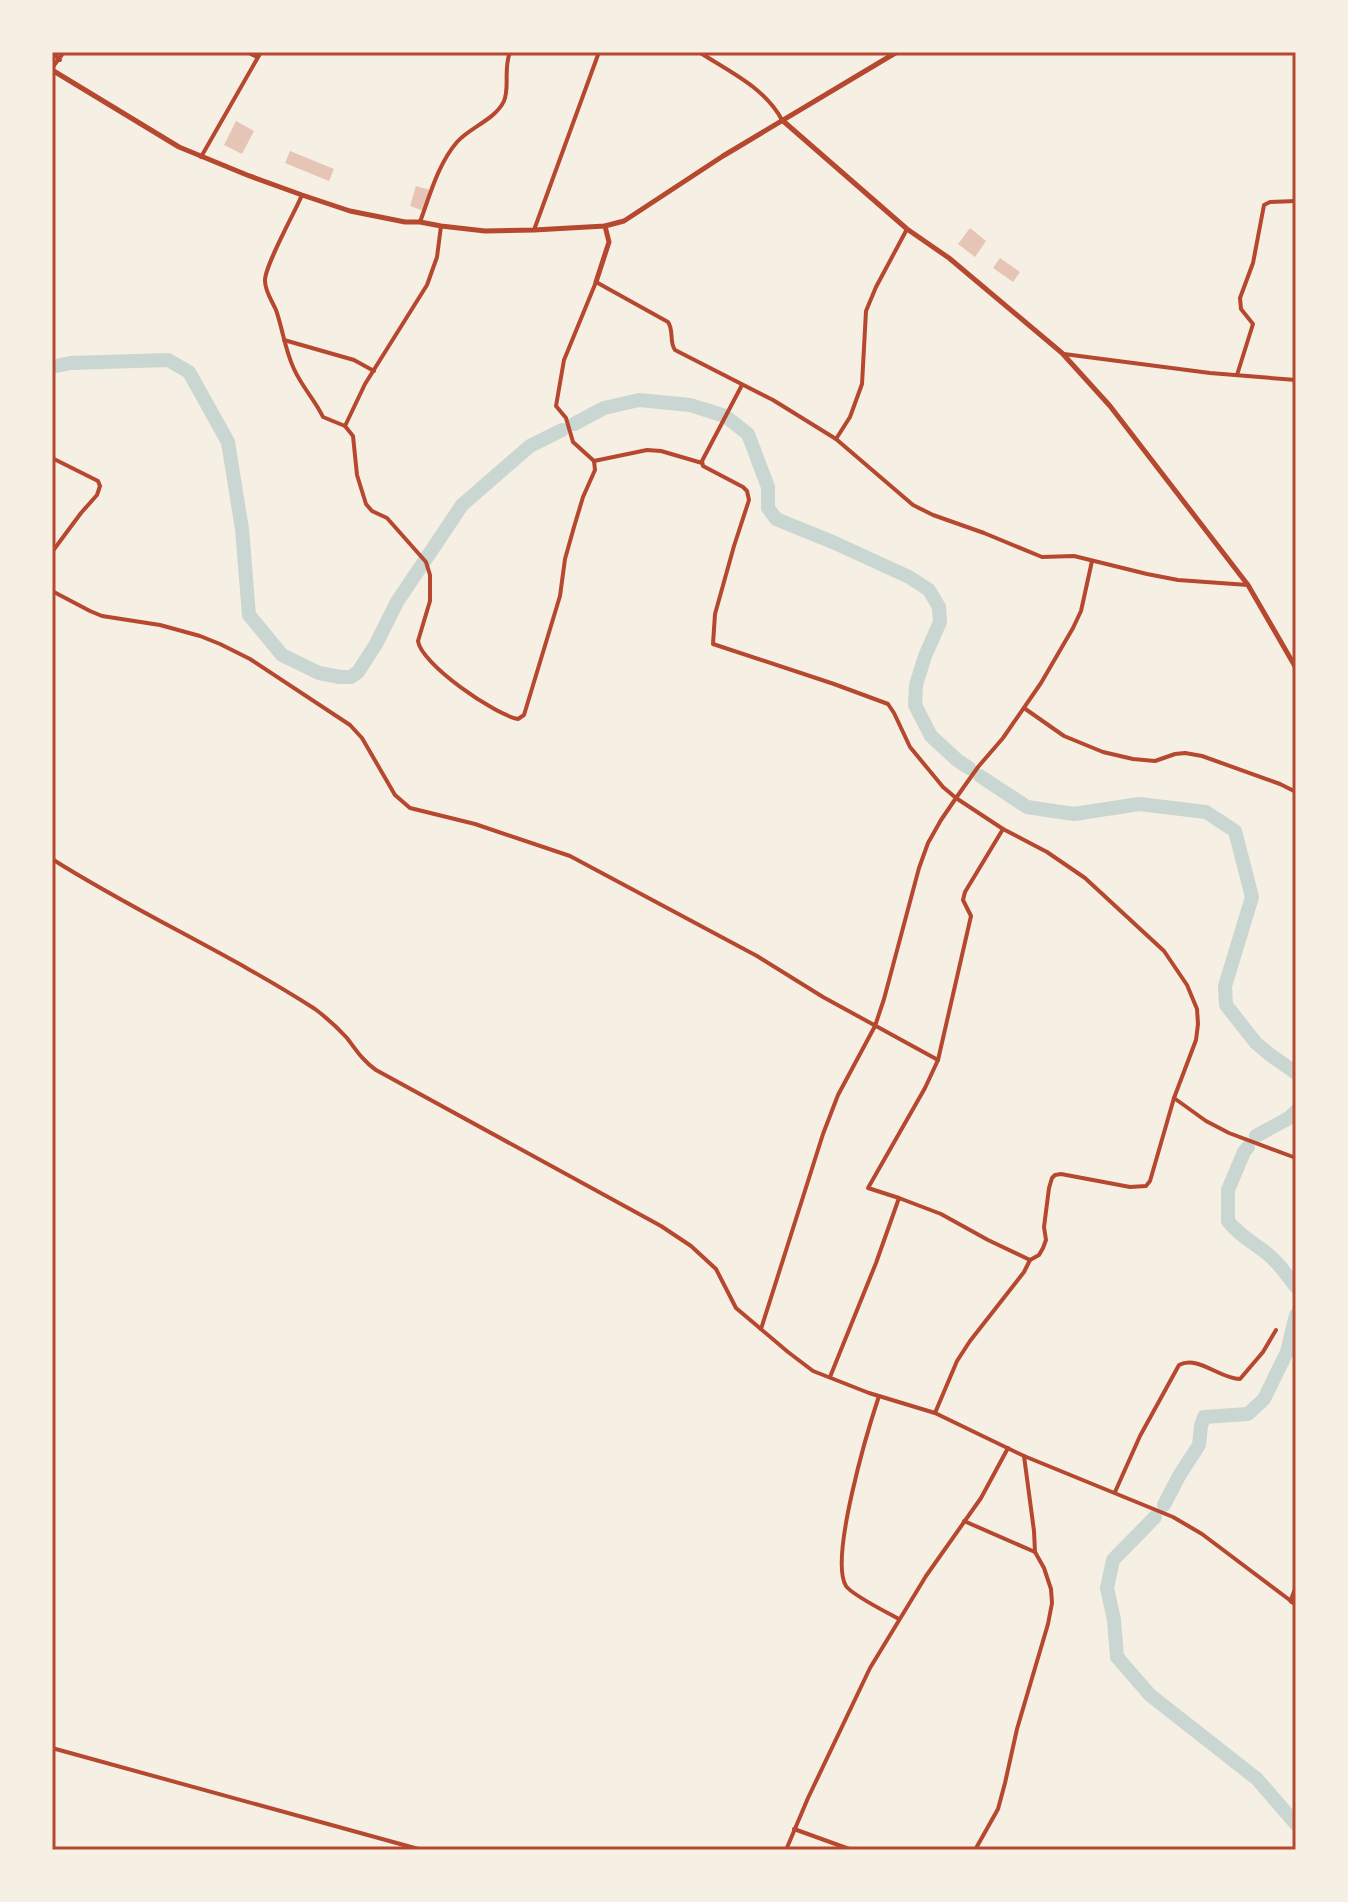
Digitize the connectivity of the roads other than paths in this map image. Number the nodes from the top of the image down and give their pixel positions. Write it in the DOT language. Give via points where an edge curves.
graph roads {
  1 [pos="52,52"];
  2 [pos="64,52"];
  3 [pos="247,52"];
  4 [pos="510,52"];
  5 [pos="599,52"];
  6 [pos="699,52"];
  7 [pos="897,52"];
  8 [pos="259,55"];
  9 [pos="60,60"];
  10 [pos="52,69"];
  11 [pos="782,120"];
  12 [pos="201,157"];
  13 [pos="302,195"];
  14 [pos="1296,201"];
  15 [pos="420,222"];
  16 [pos="441,226"];
  17 [pos="605,226"];
  18 [pos="907,229"];
  19 [pos="534,230"];
  20 [pos="596,282"];
  21 [pos="284,340"];
  22 [pos="1062,353"];
  23 [pos="374,371"];
  24 [pos="1237,375"];
  25 [pos="1296,380"];
  26 [pos="742,385"];
  27 [pos="345,426"];
  28 [pos="836,439"];
  29 [pos="52,458"];
  30 [pos="594,461"];
  31 [pos="702,463"];
  32 [pos="52,552"];
  33 [pos="1092,561"];
  34 [pos="1248,585"];
  35 [pos="52,591"];
  36 [pos="1296,668"];
  37 [pos="1024,708"];
  38 [pos="1296,792"];
  39 [pos="956,798"];
  40 [pos="1003,829"];
  41 [pos="52,859"];
  42 [pos="875,1026"];
  43 [pos="938,1060"];
  44 [pos="1174,1098"];
  45 [pos="1296,1158"];
  46 [pos="899,1198"];
  47 [pos="1030,1260"];
  48 [pos="761,1329"];
  49 [pos="1276,1330"];
  50 [pos="830,1377"];
  51 [pos="879,1396"];
  52 [pos="935,1413"];
  53 [pos="1008,1448"];
  54 [pos="1024,1456"];
  55 [pos="1115,1492"];
  56 [pos="964,1521"];
  57 [pos="1035,1552"];
  58 [pos="1296,1588"];
  59 [pos="1294,1603"];
  60 [pos="899,1619"];
  61 [pos="52,1748"];
  62 [pos="794,1829"];
  63 [pos="422,1850"];
  64 [pos="786,1850"];
  65 [pos="852,1850"];
  66 [pos="975,1850"];
  1 -- 9 [label="street"];
  2 -- 9 [label="street"];
  3 -- 8 [label="street"];
  4 -- 15 [label="street" via="505,99 445,158"];
  5 -- 19 [label="street"];
  6 -- 11 [label="street" via="756,88"];
  7 -- 11 [label="street"];
  8 -- 12 [label="street"];
  9 -- 10 [label="street"];
  10 -- 12 [label="street"];
  11 -- 17 [label="street" via="624,221"];
  11 -- 18 [label="street"];
  12 -- 13 [label="street"];
  13 -- 15 [label="street" via="350,211"];
  13 -- 21 [label="street" via="264,279"];
  14 -- 24 [label="street" via="1264,205 1240,298 1241,309 1253,324"];
  15 -- 16 [label="street"];
  16 -- 19 [label="street"];
  16 -- 23 [label="street" via="427,285"];
  17 -- 19 [label="street"];
  17 -- 20 [label="street" via="609,242"];
  18 -- 22 [label="street"];
  18 -- 28 [label="street" via="866,311 862,384"];
  20 -- 26 [label="street" via="668,322 675,350"];
  20 -- 30 [label="street" via="564,360 556,406 573,442"];
  21 -- 23 [label="street"];
  21 -- 27 [label="street" via="302,387 323,417"];
  22 -- 24 [label="street"];
  22 -- 34 [label="street" via="1110,406"];
  23 -- 27 [label="street"];
  24 -- 25 [label="street"];
  26 -- 28 [label="street"];
  26 -- 31 [label="street"];
  27 -- 30 [label="street" via="353,436 366,504 387,518 426,562 430,601 419,647 480,702 515,719 524,715 546,645"];
  28 -- 33 [label="street" via="913,505 933,515 1042,557"];
  29 -- 32 [label="street" via="100,486"];
  30 -- 31 [label="street" via="647,450"];
  31 -- 39 [label="street" via="743,487 749,500 715,614 713,644 888,704 910,747"];
  33 -- 34 [label="street" via="1178,580"];
  33 -- 37 [label="street" via="1081,611"];
  34 -- 36 [label="street"];
  35 -- 42 [label="street" via="102,616 200,636 250,659 350,725 395,795 410,808 570,856"];
  37 -- 38 [label="street" via="1064,736 1103,752 1155,761 1175,754 1202,756"];
  37 -- 39 [label="street"];
  39 -- 40 [label="street"];
  39 -- 42 [label="street" via="919,868"];
  40 -- 43 [label="street" via="965,892 971,916"];
  40 -- 44 [label="street" via="1085,878 1164,951 1187,985 1198,1024"];
  41 -- 48 [label="street" via="314,1009 333,1022 376,1070 661,1226 705,1257 736,1308"];
  42 -- 43 [label="street"];
  42 -- 48 [label="street" via="823,1134"];
  43 -- 46 [label="street" via="868,1188"];
  44 -- 45 [label="street" via="1229,1133"];
  44 -- 47 [label="street" via="1146,1186 1061,1174 1052,1178 1046,1240"];
  46 -- 47 [label="street"];
  46 -- 50 [label="street"];
  47 -- 52 [label="street" via="957,1361"];
  48 -- 50 [label="street" via="813,1371"];
  49 -- 55 [label="street" via="1240,1379 1191,1362 1179,1365"];
  50 -- 51 [label="street"];
  51 -- 52 [label="street"];
  51 -- 60 [label="street" via="851,1500 843,1575 851,1590"];
  52 -- 53 [label="street"];
  53 -- 54 [label="street"];
  53 -- 56 [label="street"];
  54 -- 55 [label="street"];
  54 -- 57 [label="street"];
  55 -- 59 [label="street" via="1202,1534"];
  56 -- 57 [label="street"];
  56 -- 60 [label="street"];
  57 -- 66 [label="street" via="1052,1603 998,1809"];
  58 -- 59 [label="street"];
  60 -- 62 [label="street"];
  61 -- 63 [label="street"];
  62 -- 64 [label="street"];
  62 -- 65 [label="street"];
}
